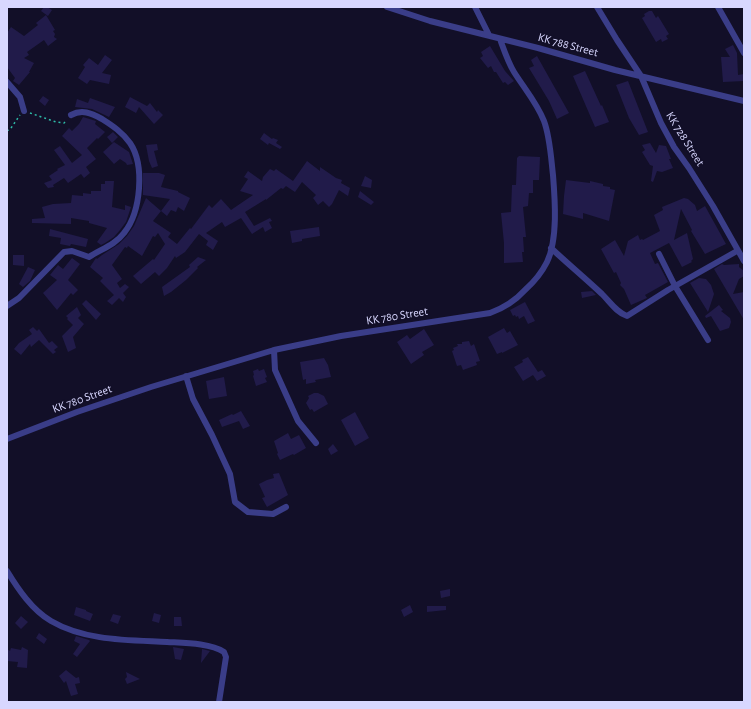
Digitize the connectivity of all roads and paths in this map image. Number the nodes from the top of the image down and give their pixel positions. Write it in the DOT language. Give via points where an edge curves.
graph roads {
  1 [pos="387,7"];
  2 [pos="475,7"];
  3 [pos="597,7"];
  4 [pos="718,7"];
  5 [pos="489,35"];
  6 [pos="500,39"];
  7 [pos="744,53"];
  8 [pos="641,76"];
  9 [pos="7,82"];
  10 [pos="744,101"];
  11 [pos="24,111"];
  12 [pos="71,115"];
  13 [pos="7,132"];
  14 [pos="551,248"];
  15 [pos="737,251"];
  16 [pos="659,254"];
  17 [pos="744,261"];
  18 [pos="676,286"];
  19 [pos="7,306"];
  20 [pos="708,340"];
  21 [pos="274,350"];
  22 [pos="186,376"];
  23 [pos="7,439"];
  24 [pos="316,443"];
  25 [pos="286,507"];
  26 [pos="7,571"];
  27 [pos="219,702"];
  1 -- 5 [label="street, KK 788 Street" via="430,21"];
  2 -- 5 [label="street"];
  3 -- 8 [label="street, KK 728 Street"];
  4 -- 7 [label="street"];
  5 -- 6 [label="street, KK 788 Street"];
  6 -- 8 [label="street, KK 788 Street"];
  6 -- 14 [label="street, KK 780 Street" via="513,71 535,103 544,122 552,158 555,198"];
  8 -- 10 [label="street, KK 788 Street"];
  8 -- 15 [label="street, KK 728 Street" via="660,123 713,206"];
  9 -- 11 [label="street" via="20,97"];
  11 -- 12 [label="path" via="64,123"];
  11 -- 13 [label="path"];
  12 -- 19 [label="street" via="77,112 93,114 118,129 130,144 139,174 135,212 126,232 117,241 89,257 72,251 64,252 19,298"];
  14 -- 18 [label="street" via="623,315 627,316"];
  14 -- 21 [label="street, KK 780 Street" via="542,272 530,286 504,308 490,314 341,336"];
  15 -- 17 [label="street, KK 728 Street"];
  15 -- 18 [label="street"];
  16 -- 18 [label="street"];
  18 -- 20 [label="street"];
  21 -- 22 [label="street, KK 780 Street"];
  21 -- 24 [label="street" via="275,370 298,421"];
  22 -- 23 [label="street, KK 780 Street" via="77,412"];
  22 -- 25 [label="street" via="193,399 230,474 235,502 248,512 273,514"];
  26 -- 27 [label="street" via="39,612 51,621 72,630 95,636 185,643 224,652 226,658"];
}
